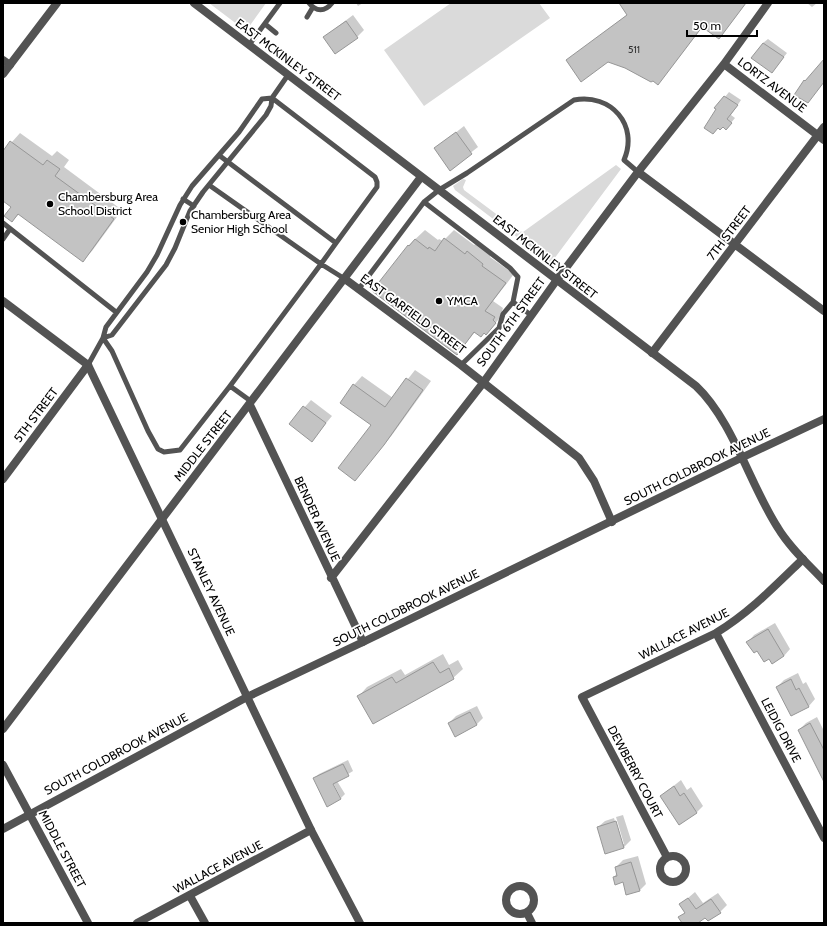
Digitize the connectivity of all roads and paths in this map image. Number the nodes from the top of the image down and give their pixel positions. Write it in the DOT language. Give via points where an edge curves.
graph roads {
  1 [pos="57,3"];
  2 [pos="194,3"];
  3 [pos="280,3"];
  4 [pos="309,3"];
  5 [pos="332,3"];
  6 [pos="768,3"];
  7 [pos="313,8"];
  8 [pos="307,17"];
  9 [pos="265,24"];
  10 [pos="276,33"];
  11 [pos="249,45"];
  12 [pos="6,63"];
  13 [pos="724,64"];
  14 [pos="3,74"];
  15 [pos="288,75"];
  16 [pos="272,98"];
  17 [pos="824,127"];
  18 [pos="821,138"];
  19 [pos="220,156"];
  20 [pos="229,162"];
  21 [pos="638,172"];
  22 [pos="421,177"];
  23 [pos="209,185"];
  24 [pos="438,190"];
  25 [pos="183,199"];
  26 [pos="424,202"];
  27 [pos="194,206"];
  28 [pos="3,223"];
  29 [pos="10,229"];
  30 [pos="3,238"];
  31 [pos="336,243"];
  32 [pos="735,244"];
  33 [pos="320,264"];
  34 [pos="345,279"];
  35 [pos="556,281"];
  36 [pos="358,290"];
  37 [pos="3,301"];
  38 [pos="514,302"];
  39 [pos="824,311"];
  40 [pos="116,312"];
  41 [pos="531,315"];
  42 [pos="103,338"];
  43 [pos="652,353"];
  44 [pos="461,365"];
  45 [pos="88,366"];
  46 [pos="483,383"];
  47 [pos="230,386"];
  48 [pos="251,403"];
  49 [pos="824,419"];
  50 [pos="741,458"];
  51 [pos="3,479"];
  52 [pos="162,518"];
  53 [pos="612,522"];
  54 [pos="803,559"];
  55 [pos="331,578"];
  56 [pos="824,580"];
  57 [pos="716,633"];
  58 [pos="363,642"];
  59 [pos="247,696"];
  60 [pos="582,698"];
  61 [pos="3,729"];
  62 [pos="3,766"];
  63 [pos="30,814"];
  64 [pos="3,829"];
  65 [pos="311,830"];
  66 [pos="824,838"];
  67 [pos="667,857"];
  68 [pos="190,896"];
  69 [pos="527,913"];
  70 [pos="88,923"];
  71 [pos="137,923"];
  72 [pos="204,923"];
  73 [pos="360,923"];
  74 [pos="532,923"];
  1 -- 12 [label="street"];
  2 -- 11 [label="street, EAST MCKINLEY STREET"];
  3 -- 9 [label="lane"];
  4 -- 7 [label="lane"];
  5 -- 7 [label="lane" via="324,9"];
  6 -- 13 [label="street, SOUTH 6TH STREET"];
  7 -- 8 [label="lane"];
  9 -- 10 [label="lane"];
  9 -- 11 [label="lane"];
  11 -- 15 [label="street, EAST MCKINLEY STREET"];
  12 -- 14 [label="street"];
  13 -- 18 [label="street, LORTZ AVENUE"];
  13 -- 21 [label="street, SOUTH 6TH STREET"];
  15 -- 16 [label="lane"];
  15 -- 22 [label="street, EAST MCKINLEY STREET"];
  16 -- 19 [label="lane" via="262,99"];
  16 -- 20 [label="lane" via="266,115"];
  16 -- 31 [label="lane" via="374,177 377,182 377,187"];
  17 -- 18 [label="street, 7TH STREET"];
  18 -- 32 [label="street, 7TH STREET"];
  19 -- 20 [label="lane"];
  19 -- 25 [label="lane"];
  20 -- 23 [label="lane"];
  20 -- 31 [label="lane"];
  21 -- 24 [label="lane" via="624,160 629,143 620,115 598,101 579,99"];
  21 -- 32 [label="street"];
  21 -- 35 [label="street, SOUTH 6TH STREET"];
  22 -- 24 [label="street, EAST MCKINLEY STREET"];
  22 -- 34 [label="street, MIDDLE STREET"];
  23 -- 27 [label="lane"];
  23 -- 33 [label="lane"];
  24 -- 26 [label="lane"];
  24 -- 35 [label="street, EAST MCKINLEY STREET"];
  25 -- 27 [label="lane"];
  25 -- 40 [label="lane" via="147,272"];
  26 -- 36 [label="lane"];
  26 -- 38 [label="lane" via="510,268 518,277"];
  27 -- 42 [label="lane" via="166,265 112,335"];
  28 -- 29 [label="lane"];
  29 -- 30 [label="lane"];
  29 -- 40 [label="lane"];
  31 -- 33 [label="lane"];
  32 -- 39 [label="street"];
  32 -- 43 [label="street, 7TH STREET"];
  33 -- 34 [label="lane"];
  33 -- 47 [label="lane"];
  34 -- 36 [label="street, EAST GARFIELD STREET"];
  34 -- 48 [label="street, MIDDLE STREET"];
  35 -- 41 [label="street, SOUTH 6TH STREET"];
  35 -- 43 [label="street, EAST MCKINLEY STREET"];
  36 -- 44 [label="street, EAST GARFIELD STREET"];
  37 -- 45 [label="street, STANLEY AVENUE"];
  38 -- 41 [label="lane"];
  38 -- 44 [label="lane" via="503,314 500,328"];
  40 -- 42 [label="lane" via="106,327"];
  41 -- 46 [label="street, SOUTH 6TH STREET"];
  42 -- 45 [label="lane"];
  42 -- 47 [label="lane" via="112,351 148,431 158,449 164,452 180,450"];
  43 -- 50 [label="street, EAST MCKINLEY STREET" via="706,396 715,407"];
  44 -- 46 [label="street, EAST GARFIELD STREET"];
  45 -- 51 [label="street, 5TH STREET"];
  45 -- 52 [label="street, STANLEY AVENUE"];
  46 -- 53 [label="street, EAST GARFIELD STREET" via="579,458 594,481"];
  46 -- 55 [label="street, SOUTH 6TH STREET"];
  47 -- 48 [label="lane"];
  48 -- 52 [label="street, MIDDLE STREET"];
  48 -- 55 [label="street, BENDER AVENUE"];
  49 -- 50 [label="street, SOUTH COLDBROOK AVENUE"];
  50 -- 53 [label="street, SOUTH COLDBROOK AVENUE"];
  50 -- 54 [label="street, EAST MCKINLEY STREET" via="778,528"];
  52 -- 59 [label="street, STANLEY AVENUE"];
  52 -- 61 [label="street, MIDDLE STREET"];
  53 -- 58 [label="street, SOUTH COLDBROOK AVENUE"];
  54 -- 56 [label="street, EAST MCKINLEY STREET"];
  54 -- 57 [label="street, WALLACE AVENUE" via="757,604 737,621"];
  55 -- 58 [label="street, BENDER AVENUE"];
  57 -- 60 [label="street, WALLACE AVENUE"];
  57 -- 66 [label="street, LEIDIG DRIVE"];
  58 -- 59 [label="street, SOUTH COLDBROOK AVENUE"];
  59 -- 63 [label="street, SOUTH COLDBROOK AVENUE"];
  59 -- 65 [label="street, STANLEY AVENUE"];
  60 -- 67 [label="street, DEWBERRY COURT"];
  62 -- 63 [label="street, MIDDLE STREET"];
  63 -- 64 [label="street, SOUTH COLDBROOK AVENUE"];
  63 -- 70 [label="street, MIDDLE STREET"];
  65 -- 68 [label="street, WALLACE AVENUE"];
  65 -- 73 [label="street, STANLEY AVENUE"];
  68 -- 71 [label="street, WALLACE AVENUE"];
  68 -- 72 [label="street"];
  69 -- 74 [label="street"];
}
